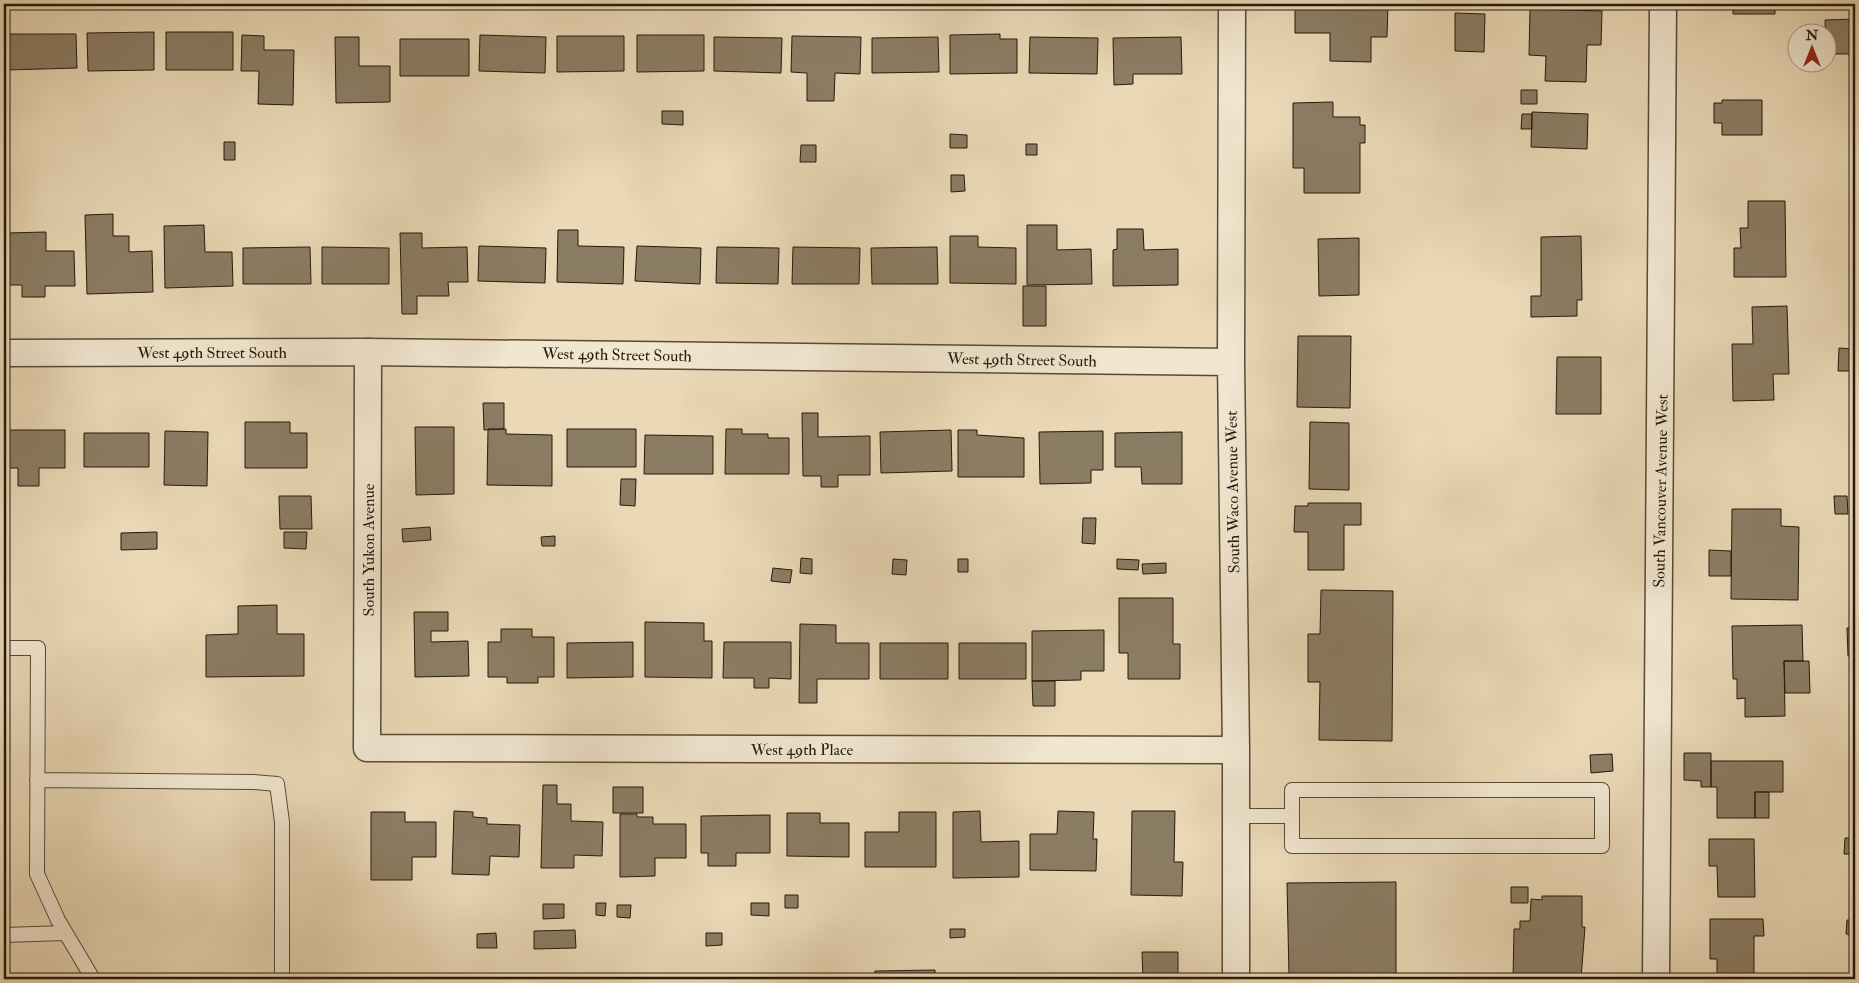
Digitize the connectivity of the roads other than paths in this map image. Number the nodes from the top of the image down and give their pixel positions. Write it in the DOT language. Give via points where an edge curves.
graph roads {
  1 [pos="1232,4"];
  2 [pos="1663,4"];
  3 [pos="368,352"];
  4 [pos="4,353"];
  5 [pos="1231,362"];
  6 [pos="4,648"];
  7 [pos="367,748"];
  8 [pos="1236,750"];
  9 [pos="38,780"];
  10 [pos="1236,816"];
  11 [pos="1292,816"];
  12 [pos="65,933"];
  13 [pos="4,935"];
  14 [pos="93,979"];
  15 [pos="282,979"];
  16 [pos="1236,979"];
  17 [pos="1656,979"];
  1 -- 5 [label="street, South Waco Avenue West"];
  2 -- 17 [label="street, South Vancouver Avenue West"];
  3 -- 4 [label="street, West 49th Street South"];
  3 -- 5 [label="street, West 49th Street South"];
  3 -- 7 [label="street, South Yukon Avenue"];
  5 -- 8 [label="street, South Waco Avenue West"];
  6 -- 9 [label="lane" via="38,648"];
  7 -- 8 [label="street, West 49th Place"];
  8 -- 10 [label="street, South Waco Avenue West"];
  9 -- 12 [label="lane" via="37,874"];
  9 -- 15 [label="lane" via="278,784 282,822"];
  10 -- 11 [label="lane"];
  10 -- 16 [label="street, South Waco Avenue West"];
  11 -- 11 [label="lane" via="1292,846 1602,846 1602,790 1292,790"];
  12 -- 13 [label="lane"];
  12 -- 14 [label="lane"];
}
